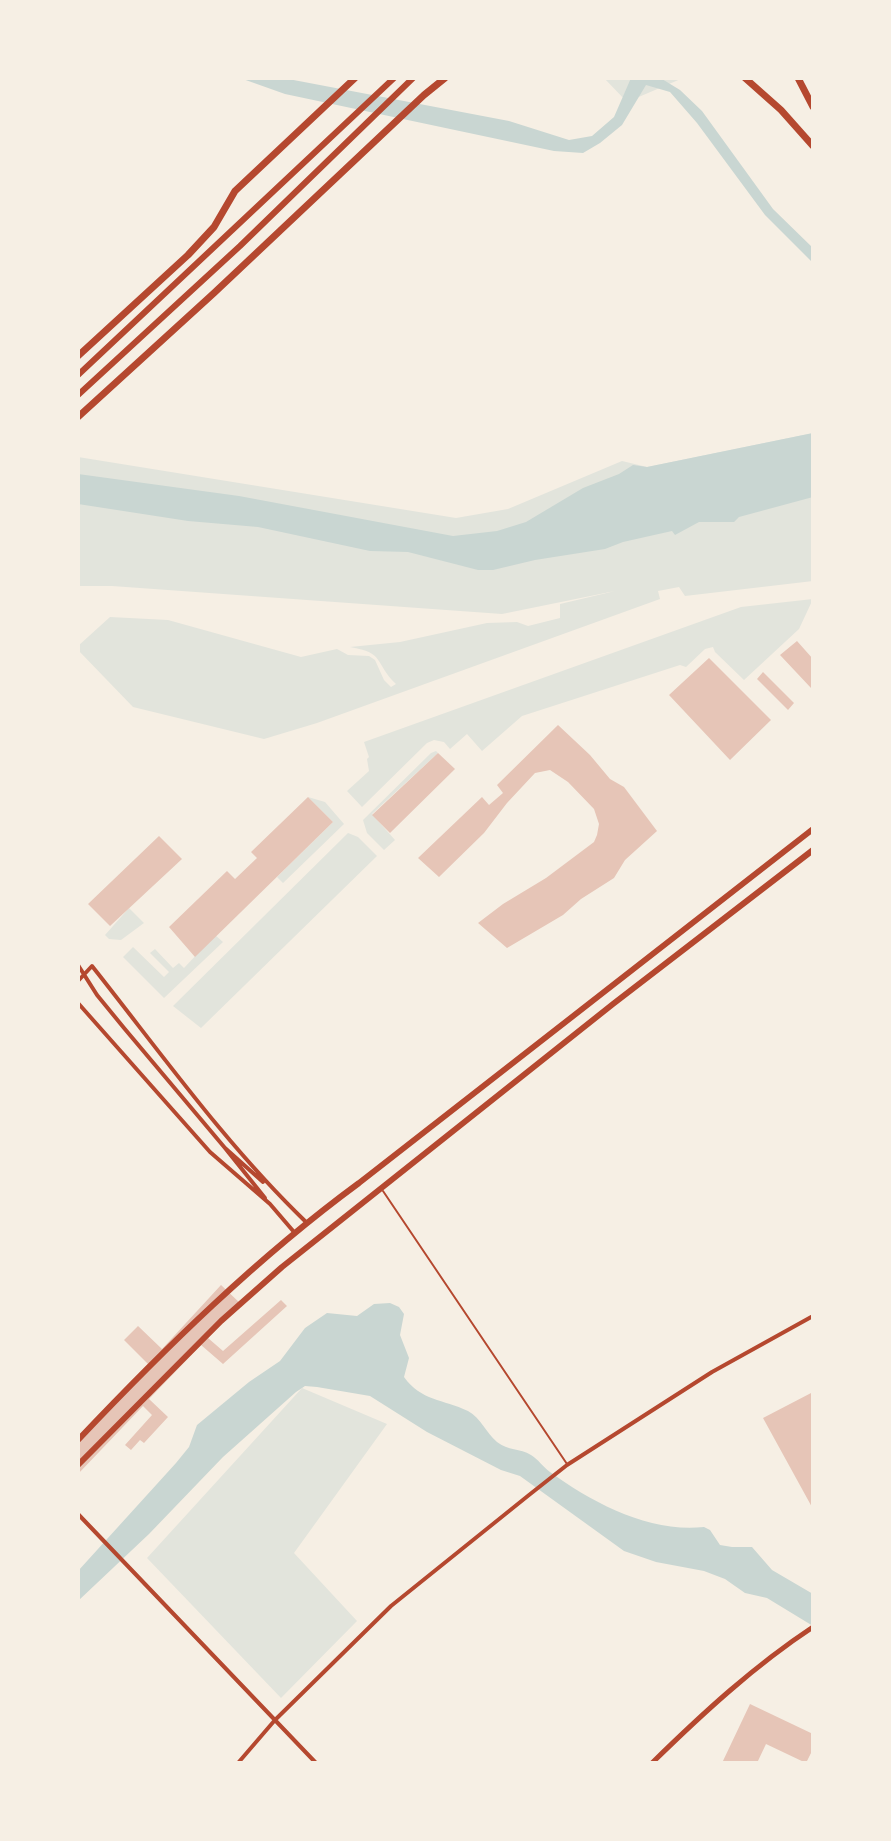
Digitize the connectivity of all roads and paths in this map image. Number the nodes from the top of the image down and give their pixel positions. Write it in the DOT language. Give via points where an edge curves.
graph roads {
  1 [pos="355,78"];
  2 [pos="394,78"];
  3 [pos="413,78"];
  4 [pos="437,78"];
  5 [pos="445,78"];
  6 [pos="745,78"];
  7 [pos="798,78"];
  8 [pos="424,95"];
  9 [pos="812,106"];
  10 [pos="813,146"];
  11 [pos="78,356"];
  12 [pos="78,375"];
  13 [pos="78,395"];
  14 [pos="78,417"];
  15 [pos="813,829"];
  16 [pos="813,850"];
  17 [pos="78,965"];
  18 [pos="78,981"];
  19 [pos="78,1003"];
  20 [pos="225,1148"];
  21 [pos="381,1188"];
  22 [pos="274,1191"];
  23 [pos="270,1204"];
  24 [pos="306,1222"];
  25 [pos="294,1232"];
  26 [pos="813,1316"];
  27 [pos="78,1440"];
  28 [pos="78,1465"];
  29 [pos="567,1465"];
  30 [pos="78,1514"];
  31 [pos="810,1629"];
  32 [pos="275,1720"];
  33 [pos="238,1763"];
  34 [pos="316,1763"];
  35 [pos="652,1763"];
  1 -- 11 [label="highway" via="235,191 214,227 188,255"];
  2 -- 12 [label="main road"];
  3 -- 13 [label="main road"];
  4 -- 8 [label="highway"];
  5 -- 8 [label="highway"];
  6 -- 10 [label="highway"];
  7 -- 9 [label="highway"];
  8 -- 14 [label="highway"];
  15 -- 24 [label="main road"];
  16 -- 21 [label="main road"];
  17 -- 20 [label="street"];
  18 -- 22 [label="street" via="92,966"];
  19 -- 23 [label="street" via="210,1152"];
  20 -- 22 [label="street"];
  20 -- 23 [label="street"];
  21 -- 28 [label="main road" via="221,1321"];
  21 -- 29 [label="lane"];
  22 -- 24 [label="street"];
  23 -- 25 [label="street"];
  24 -- 25 [label="main road"];
  25 -- 27 [label="main road"];
  26 -- 29 [label="street" via="712,1372"];
  29 -- 32 [label="street" via="391,1606"];
  30 -- 32 [label="street"];
  31 -- 35 [label="street" via="702,1715"];
  32 -- 33 [label="street"];
  32 -- 34 [label="street"];
}
